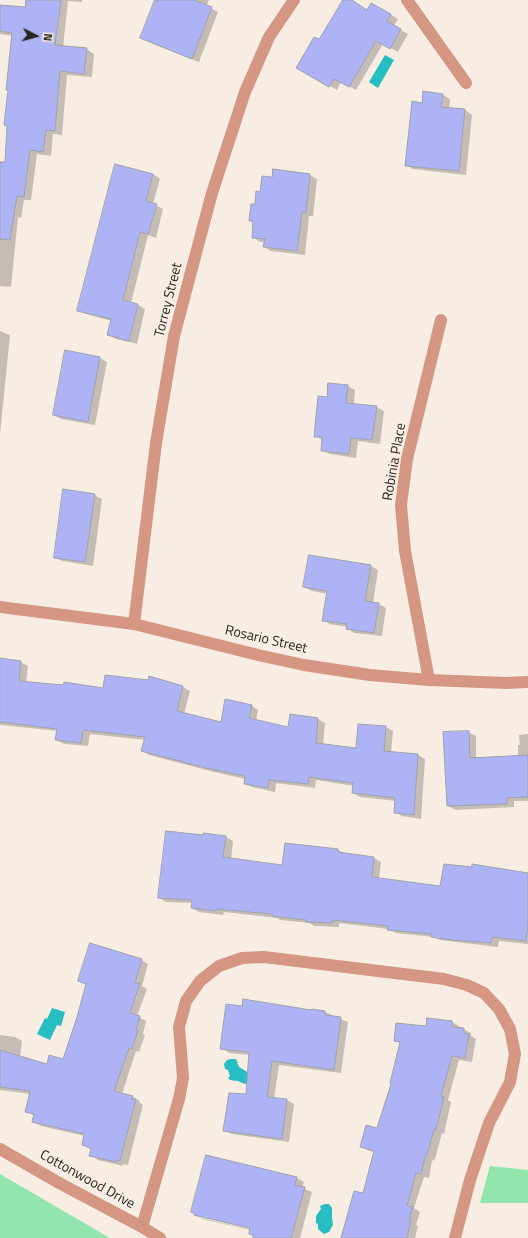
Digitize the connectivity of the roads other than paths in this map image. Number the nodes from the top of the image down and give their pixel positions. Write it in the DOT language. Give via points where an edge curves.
graph roads {
  1 [pos="294,0"];
  2 [pos="407,0"];
  3 [pos="466,83"];
  4 [pos="441,320"];
  5 [pos="0,607"];
  6 [pos="134,624"];
  7 [pos="429,680"];
  8 [pos="528,682"];
  9 [pos="0,1149"];
  10 [pos="142,1227"];
  11 [pos="160,1238"];
  12 [pos="454,1238"];
  1 -- 6 [label="street, Torrey Street" via="270,37 245,92 212,193 176,328 156,443"];
  2 -- 3 [label="street"];
  4 -- 7 [label="street, Robinia Place" via="407,459 402,505 405,551"];
  5 -- 6 [label="street, Rosario Street"];
  6 -- 7 [label="street, Rosario Street" via="304,665"];
  7 -- 8 [label="street, Rosario Street"];
  9 -- 10 [label="street, Cottonwood Drive"];
  10 -- 11 [label="street, Cottonwood Drive"];
  10 -- 12 [label="street" via="179,1099 183,1078 179,1027 186,1001 200,980 219,966 242,958 264,957 444,979 467,985 484,994 499,1008 510,1029 515,1054 510,1082 489,1123"];
}
